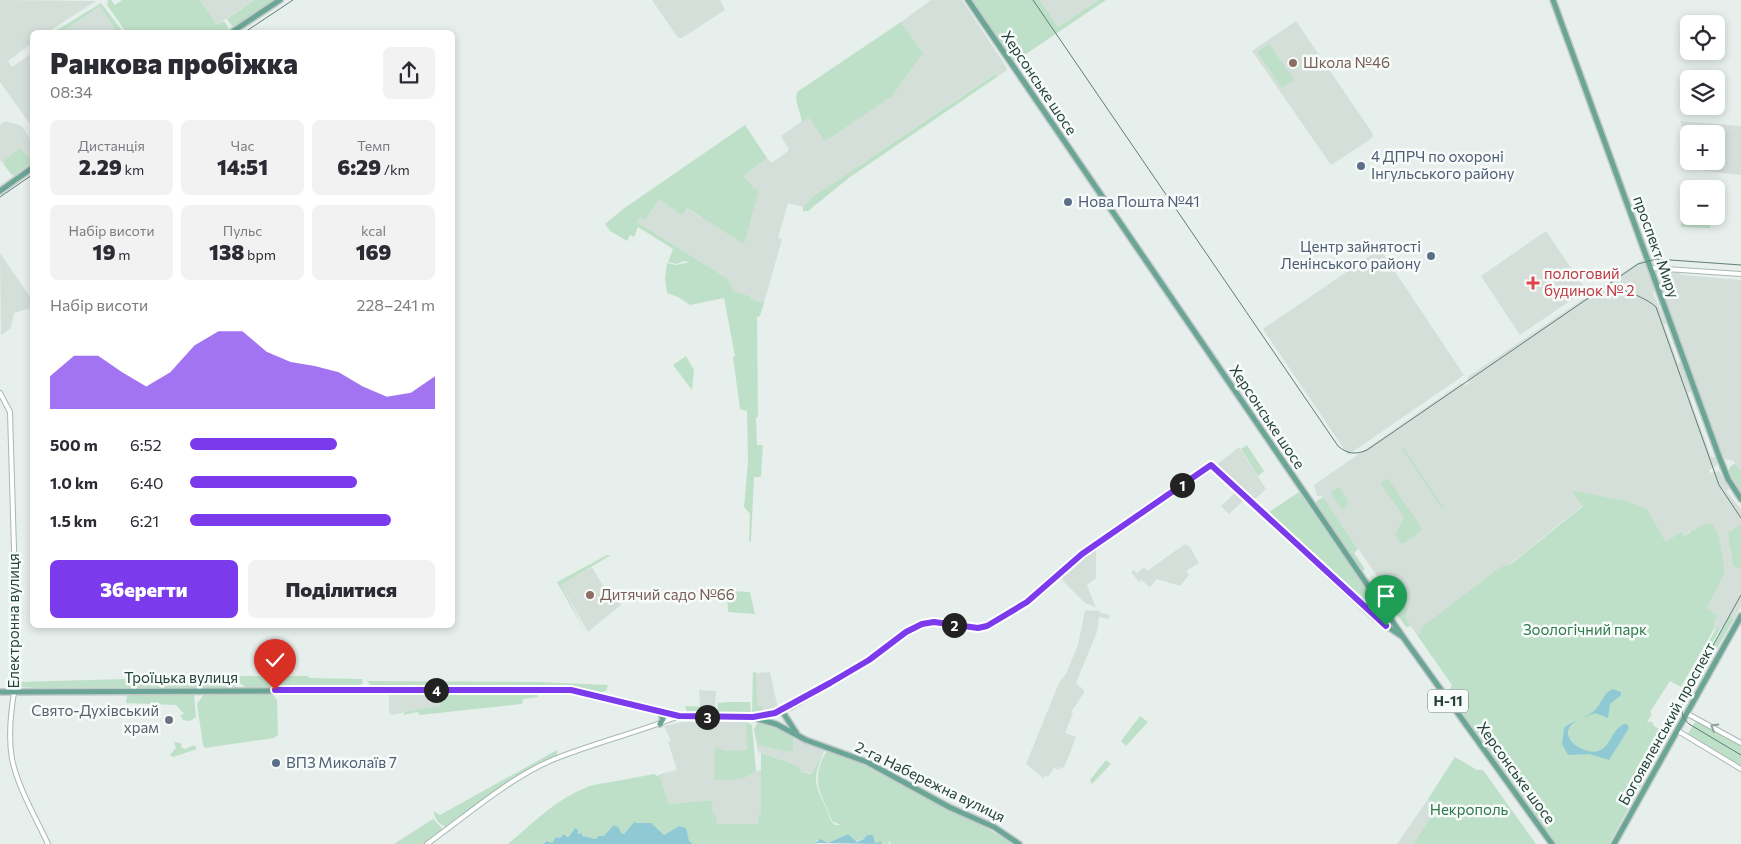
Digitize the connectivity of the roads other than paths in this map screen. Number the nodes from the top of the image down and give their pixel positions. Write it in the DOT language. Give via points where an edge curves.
graph roads {
  1 [pos="280,0"];
  2 [pos="968,0"];
  3 [pos="1553,0"];
  4 [pos="235,30"];
  5 [pos="30,169"];
  6 [pos="0,191"];
  7 [pos="1650,268"];
  8 [pos="1741,274"];
  9 [pos="0,394"];
  10 [pos="1741,499"];
  11 [pos="1741,616"];
  12 [pos="1403,637"];
  13 [pos="0,692"];
  14 [pos="14,692"];
  15 [pos="660,711"];
  16 [pos="782,711"];
  17 [pos="1686,713"];
  18 [pos="679,716"];
  19 [pos="753,717"];
  20 [pos="660,724"];
  21 [pos="1678,731"];
  22 [pos="799,737"];
  23 [pos="1741,743"];
  24 [pos="1741,769"];
  25 [pos="48,844"];
  26 [pos="427,844"];
  27 [pos="1019,844"];
  28 [pos="1552,844"];
  29 [pos="1614,844"];
  1 -- 4 [label="main road"];
  2 -- 12 [label="main road, Херсонське шосе"];
  3 -- 7 [label="main road, проспект Миру"];
  5 -- 6 [label="main road"];
  7 -- 8 [label="street"];
  7 -- 10 [label="main road, проспект Миру" via="1725,473"];
  9 -- 14 [label="street, Електронна вулиця" via="10,412 15,584"];
  11 -- 17 [label="main road, Богоявленський проспект"];
  12 -- 16 [label="main road, Троїцька вулиця / Н-11" via="1376,619 1211,465 1082,554 1027,602 987,626 922,624 869,660"];
  12 -- 28 [label="main road, Херсонське шосе / Н-11"];
  13 -- 14 [label="main road, Троїцька вулиця / Н-11"];
  14 -- 15 [label="main road, Троїцька вулиця / Н-11" via="571,690"];
  14 -- 25 [label="street, Електронна вулиця" via="12,760"];
  15 -- 18 [label="main road, Троїцька вулиця / Н-11"];
  15 -- 20 [label="main road" via="663,719"];
  16 -- 19 [label="main road, Троїцька вулиця / Н-11"];
  16 -- 22 [label="main road"];
  17 -- 21 [label="main road, Богоявленський проспект"];
  23 -- 17 [label="street, one-way"];
  18 -- 19 [label="main road, Троїцька вулиця / Н-11"];
  18 -- 20 [label="street"];
  19 -- 22 [label="main road, 2-га Набережна вулиця" via="776,724"];
  20 -- 26 [label="street" via="550,761 517,780"];
  21 -- 24 [label="street"];
  21 -- 29 [label="main road, Богоявленський проспект"];
  22 -- 27 [label="main road, 2-га Набережна вулиця" via="867,762 949,807 994,827"];
}
